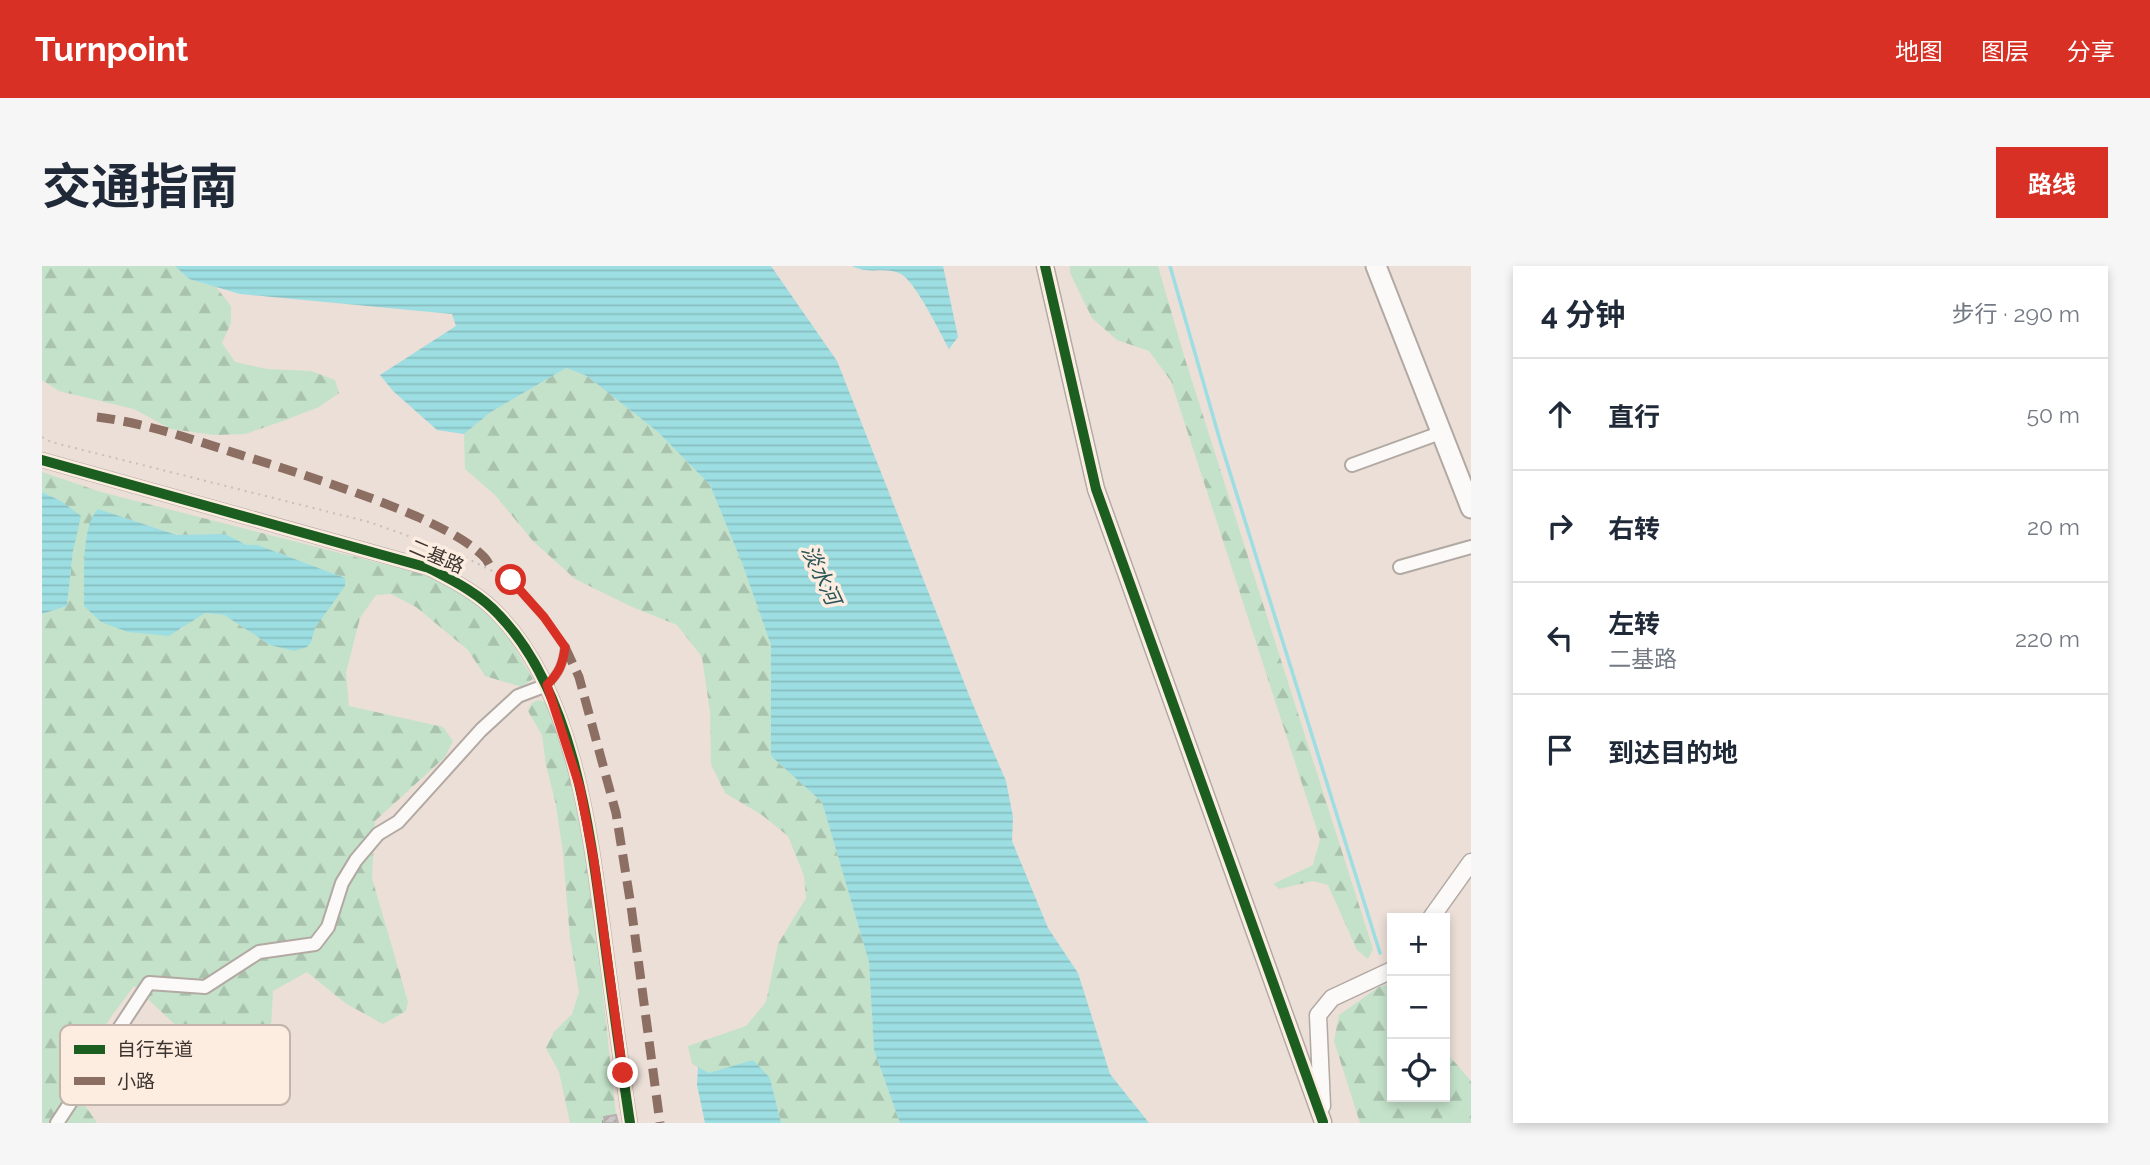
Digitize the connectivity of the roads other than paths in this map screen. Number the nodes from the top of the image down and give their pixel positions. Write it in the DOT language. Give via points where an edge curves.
graph roads {
  1 [pos="1045,266"];
  2 [pos="1376,266"];
  3 [pos="1440,433"];
  4 [pos="42,460"];
  5 [pos="1352,465"];
  6 [pos="1471,508"];
  7 [pos="1471,547"];
  8 [pos="1401,567"];
  9 [pos="565,647"];
  10 [pos="547,685"];
  11 [pos="1471,862"];
  12 [pos="1435,913"];
  13 [pos="1387,972"];
  14 [pos="121,1025"];
  15 [pos="69,1105"];
  16 [pos="57,1123"];
  17 [pos="629,1123"];
  18 [pos="1323,1123"];
  1 -- 18 [label="street" via="1096,489"];
  2 -- 3 [label="main road"];
  3 -- 5 [label="street"];
  3 -- 6 [label="main road"];
  4 -- 10 [label="street, 二基路" via="429,568 460,584 499,614"];
  7 -- 8 [label="street"];
  9 -- 10 [label="lane" via="557,675"];
  10 -- 14 [label="street" via="518,696 398,822 378,834 342,883 328,927 314,944 259,953 205,987 149,983"];
  10 -- 17 [label="street, 二基路" via="580,788 594,861"];
  11 -- 12 [label="street"];
  13 -- 18 [label="street" via="1332,998 1318,1015"];
  15 -- 16 [label="street"];
}
